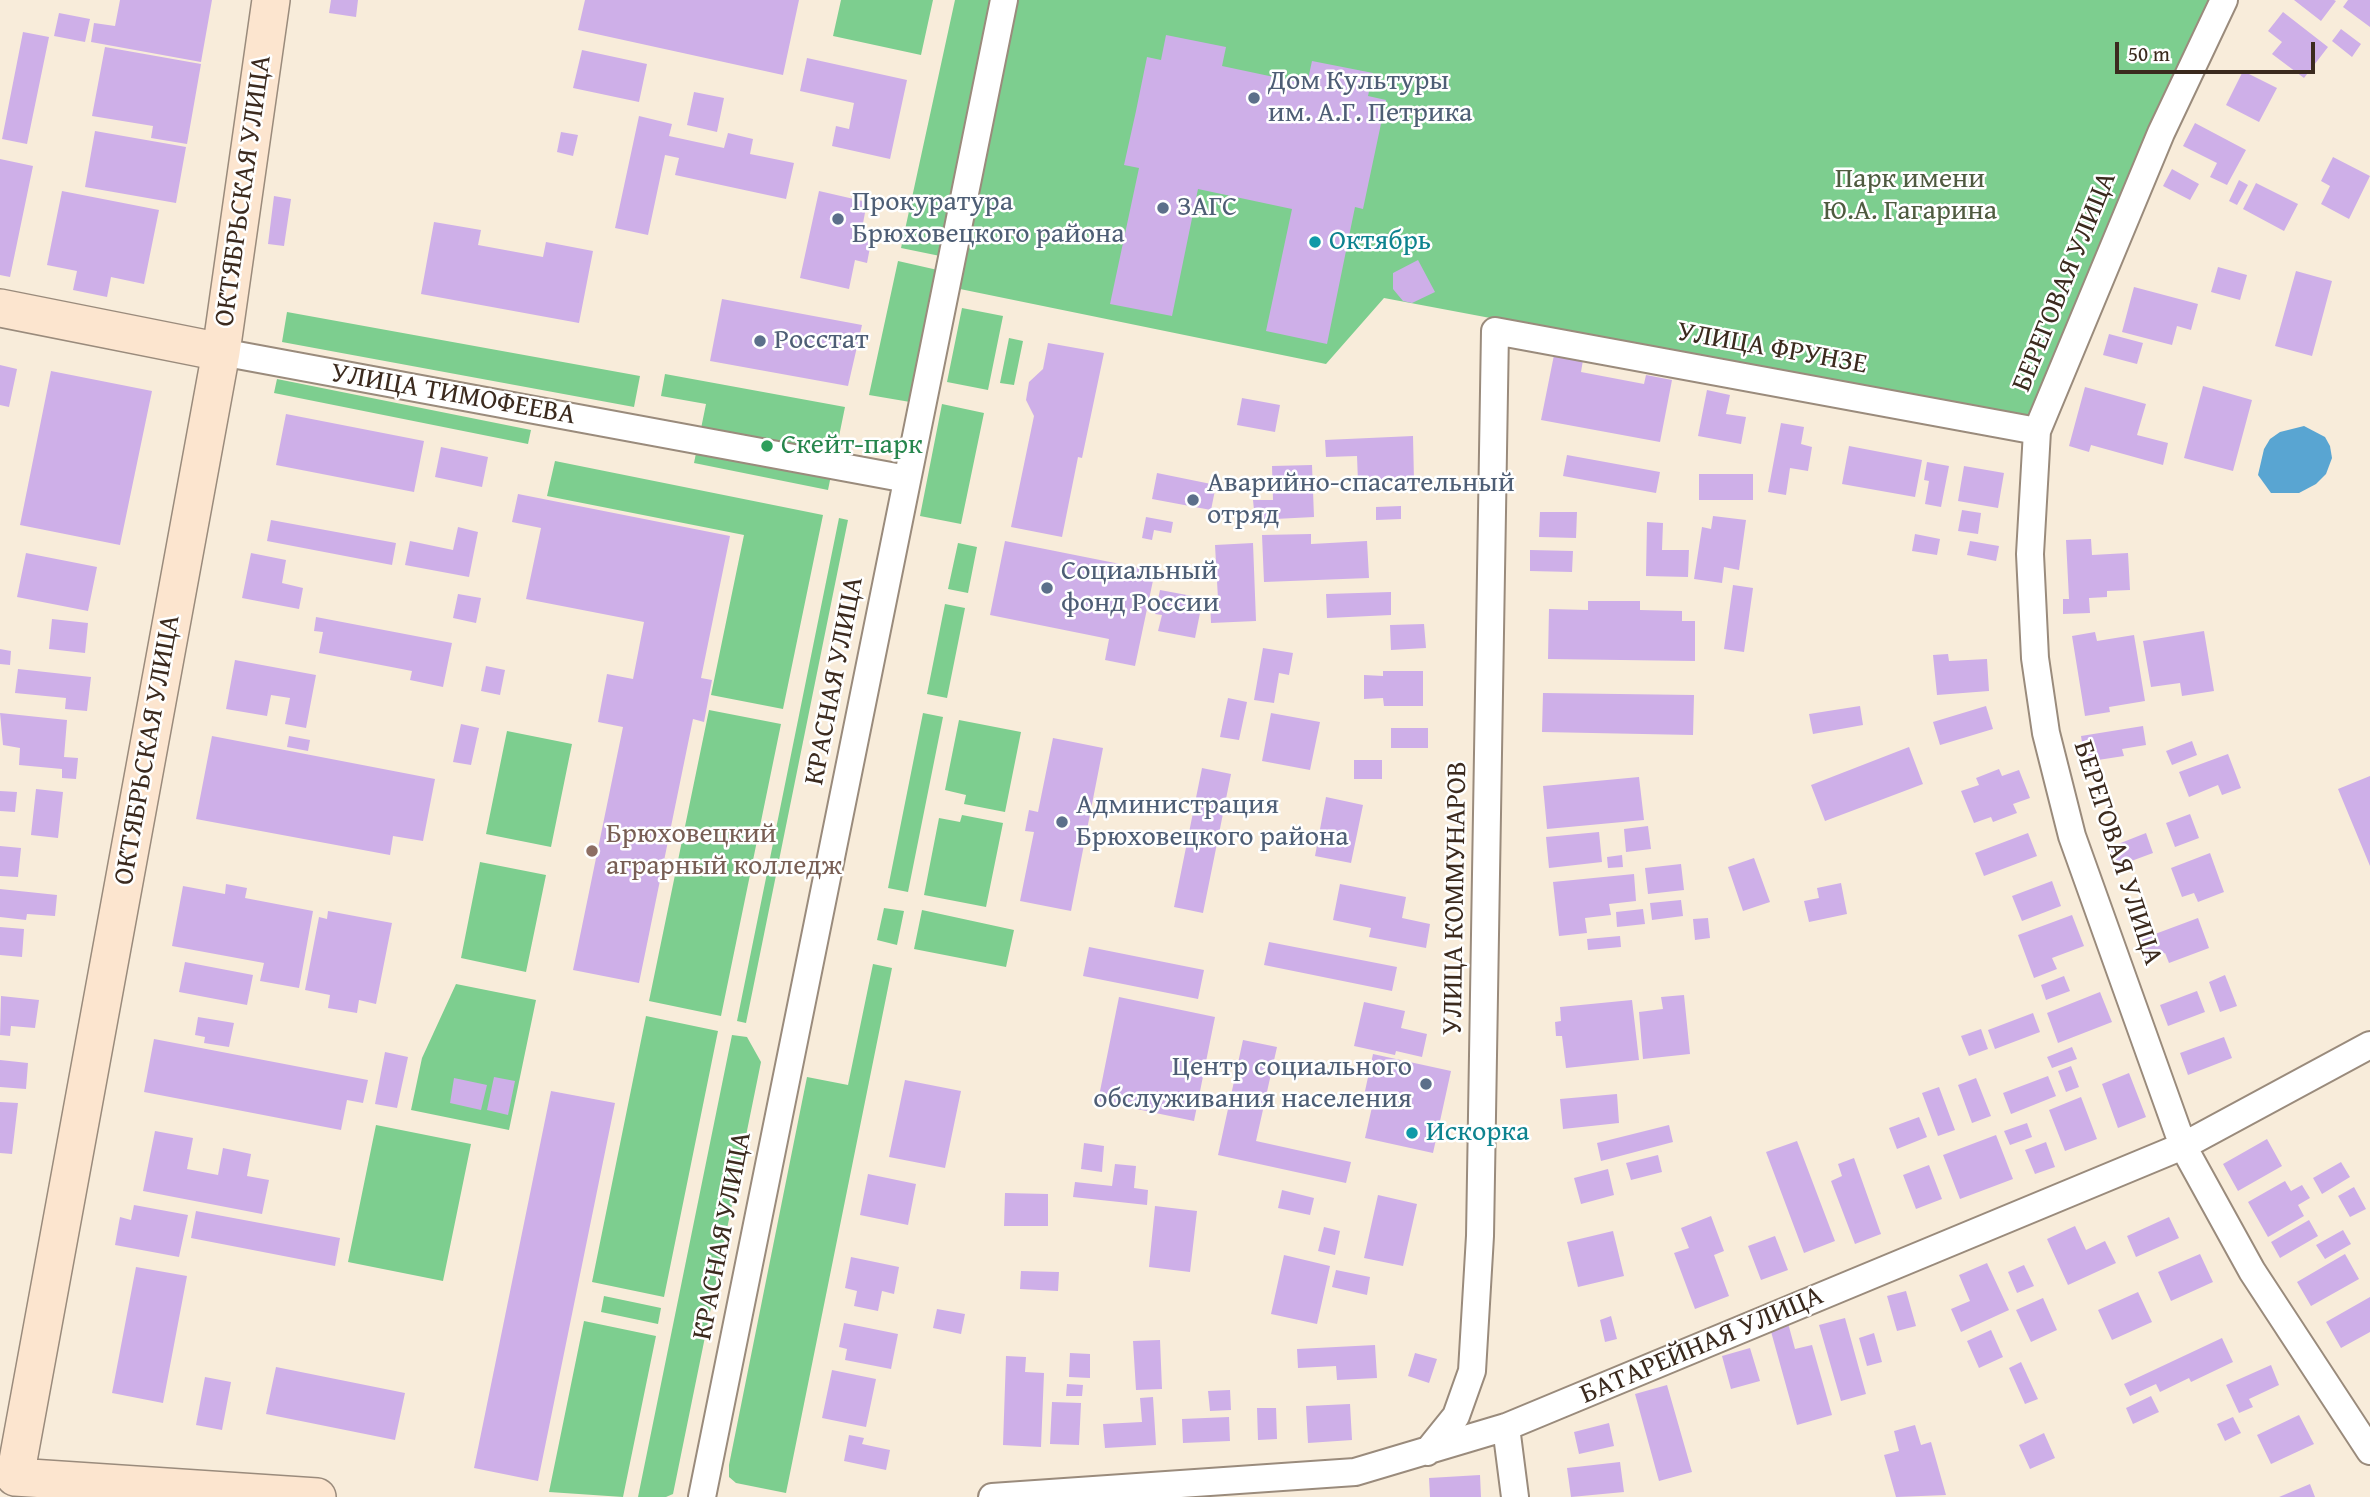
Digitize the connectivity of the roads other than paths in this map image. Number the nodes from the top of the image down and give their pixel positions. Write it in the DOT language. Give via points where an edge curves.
graph roads {
  1 [pos="271,0"];
  2 [pos="1004,0"];
  3 [pos="2224,0"];
  4 [pos="0,308"];
  5 [pos="1495,331"];
  6 [pos="221,352"];
  7 [pos="2038,431"];
  8 [pos="907,479"];
  9 [pos="2370,1045"];
  10 [pos="2183,1146"];
  11 [pos="1506,1427"];
  12 [pos="2370,1451"];
  13 [pos="1427,1452"];
  14 [pos="1354,1485"];
  15 [pos="13,1487"];
  16 [pos="317,1497"];
  17 [pos="702,1497"];
  18 [pos="992,1497"];
  19 [pos="1515,1497"];
  1 -- 6 [label="street, ОКТЯБРЬСКАЯ УЛИЦА"];
  2 -- 8 [label="street, КРАСНАЯ УЛИЦА"];
  3 -- 7 [label="street, БЕРЕГОВАЯ УЛИЦА" via="2161,133"];
  4 -- 6 [label="street, УЛИЦА ТИМОФЕЕВА"];
  5 -- 7 [label="street, УЛИЦА ФРУНЗЕ"];
  5 -- 13 [label="street, УЛИЦА КОММУНАРОВ" via="1478,1277 1472,1371 1456,1416"];
  6 -- 8 [label="street, УЛИЦА ТИМОФЕЕВА"];
  6 -- 15 [label="street, ОКТЯБРЬСКАЯ УЛИЦА"];
  7 -- 10 [label="street, БЕРЕГОВАЯ УЛИЦА" via="2031,493 2031,605 2046,733 2072,836"];
  8 -- 17 [label="street, КРАСНАЯ УЛИЦА"];
  9 -- 10 [label="street, БАТАРЕЙНАЯ УЛИЦА"];
  10 -- 11 [label="street, БАТАРЕЙНАЯ УЛИЦА"];
  10 -- 12 [label="street, БЕРЕГОВАЯ УЛИЦА" via="2252,1271"];
  11 -- 13 [label="street, БАТАРЕЙНАЯ УЛИЦА"];
  11 -- 19 [label="street"];
  13 -- 14 [label="street, БАТАРЕЙНАЯ УЛИЦА"];
  14 -- 18 [label="street, БАТАРЕЙНАЯ УЛИЦА"];
  15 -- 16 [label="street"];
}
